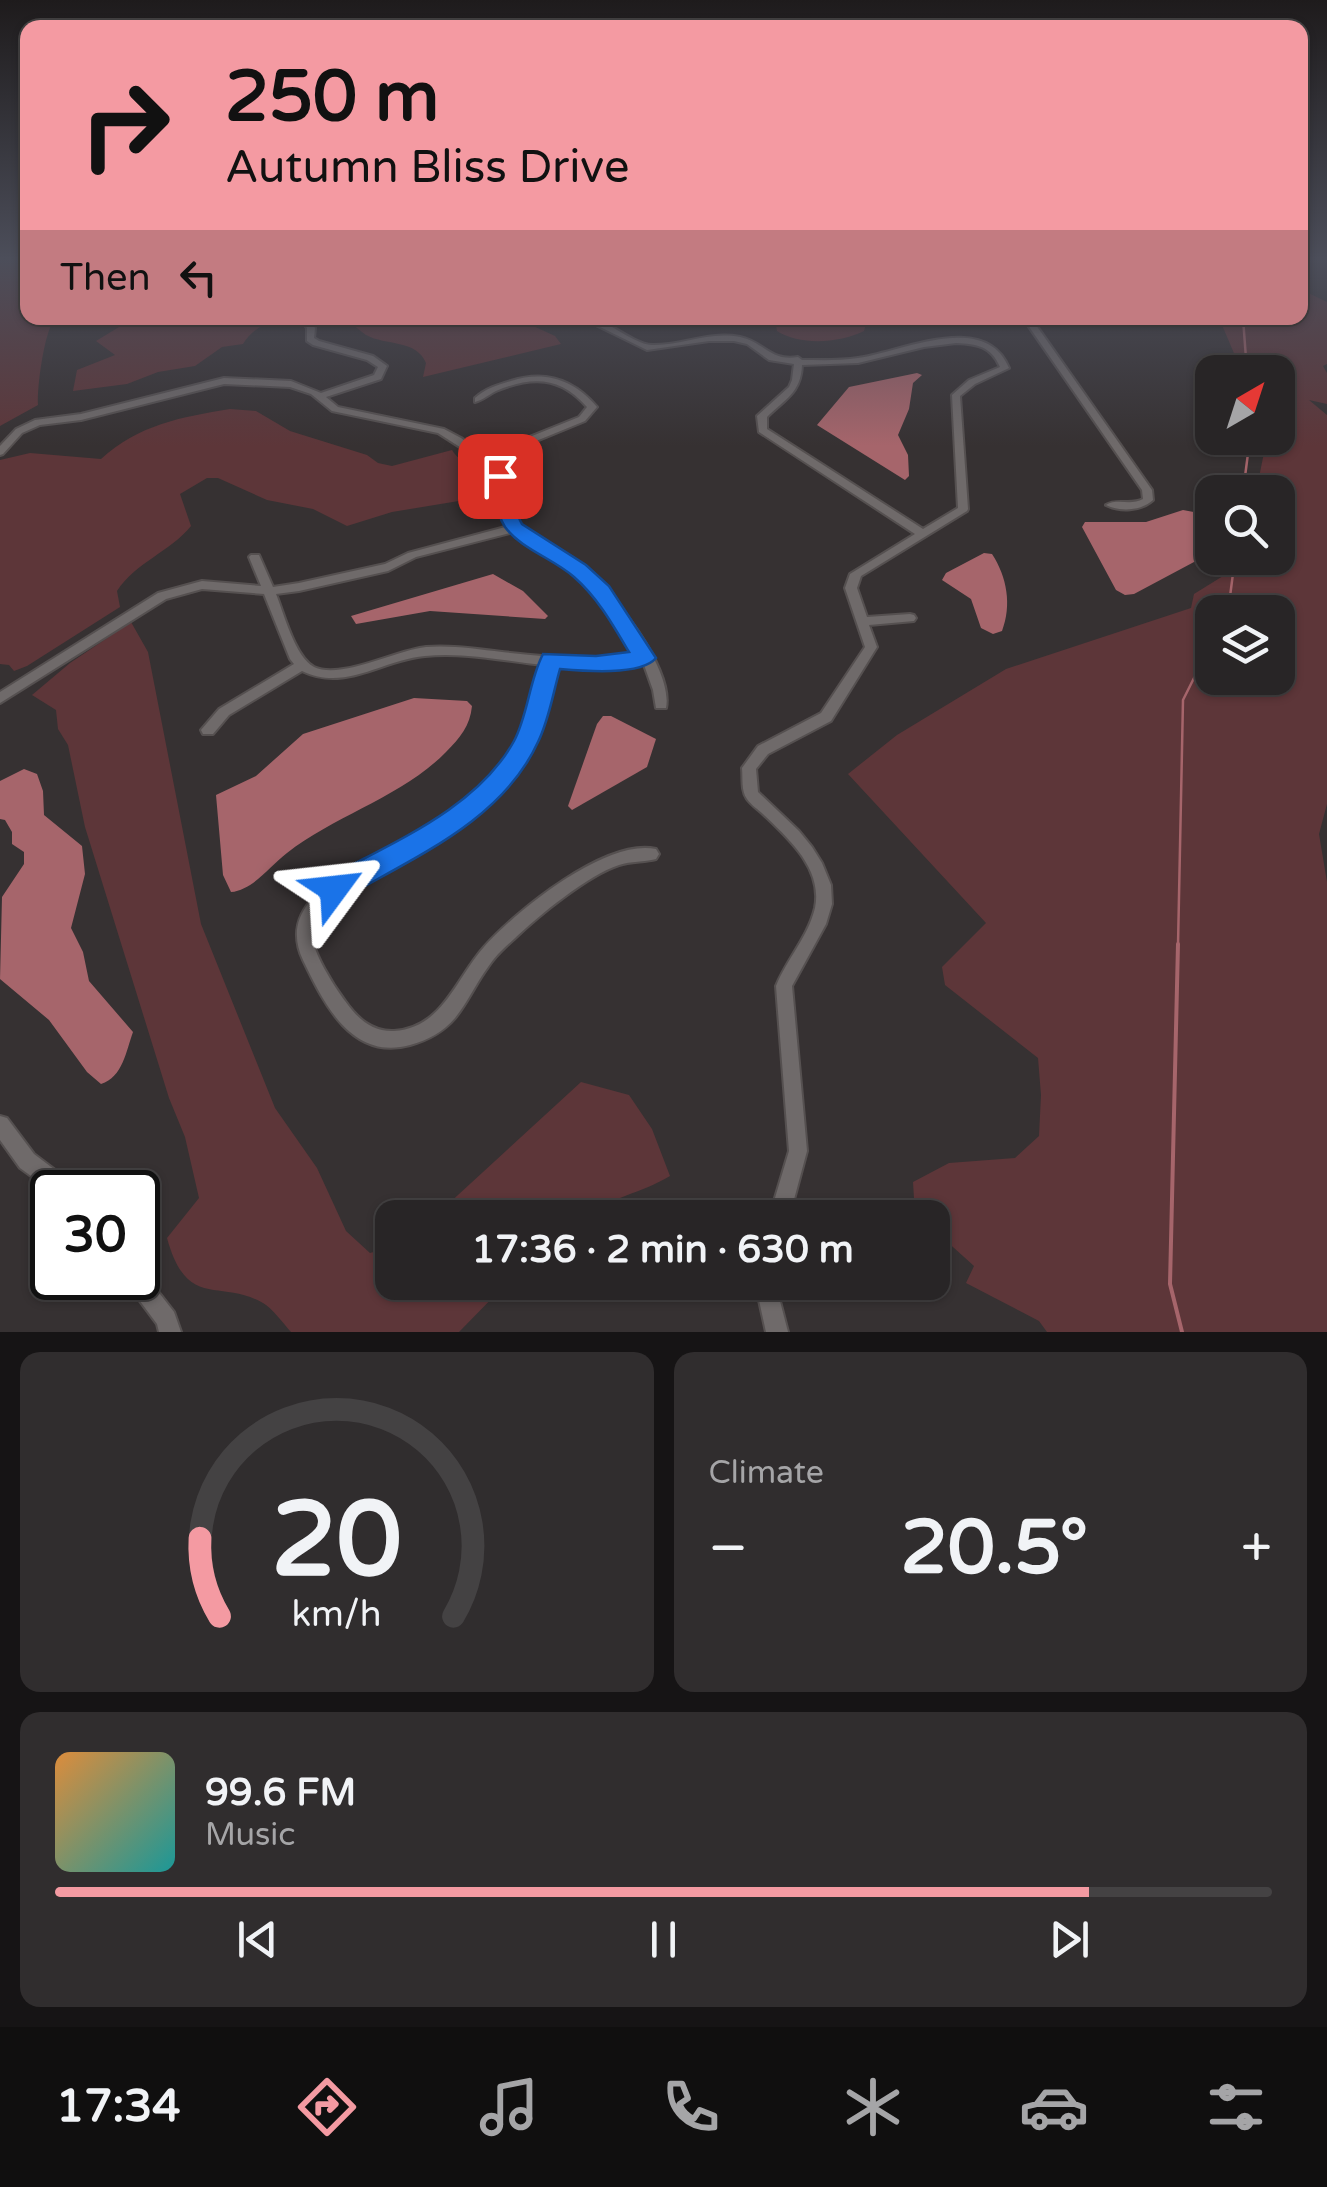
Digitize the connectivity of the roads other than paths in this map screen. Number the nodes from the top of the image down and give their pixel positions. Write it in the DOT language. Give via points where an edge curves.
graph roads {
  1 [pos="309,325"];
  2 [pos="604,325"];
  3 [pos="1032,325"];
  4 [pos="798,360"];
  5 [pos="319,397"];
  6 [pos="478,400"];
  7 [pos="0,452"];
  8 [pos="481,460"];
  9 [pos="1111,505"];
  10 [pos="515,528"];
  11 [pos="923,534"];
  12 [pos="255,557"];
  13 [pos="269,591"];
  14 [pos="910,618"];
  15 [pos="862,621"];
  16 [pos="645,658"];
  17 [pos="551,660"];
  18 [pos="301,666"];
  19 [pos="0,698"];
  20 [pos="662,705"];
  21 [pos="208,730"];
  22 [pos="651,854"];
  23 [pos="0,1125"];
  24 [pos="39,1170"];
  25 [pos="784,1200"];
  26 [pos="152,1300"];
  27 [pos="769,1300"];
  28 [pos="170,1332"];
  29 [pos="776,1332"];
  1 -- 5 [label="street" via="316,344 382,366 370,381"];
  2 -- 4 [label="street" via="646,348 737,340 774,358"];
  3 -- 9 [label="street" via="1147,490 1142,505"];
  4 -- 11 [label="street" via="794,389 762,416 762,430"];
  4 -- 11 [label="street" via="856,360 970,340 992,348 1004,362 1005,368 956,396 962,509"];
  5 -- 7 [label="street" via="292,384 206,384 38,422 19,430"];
  5 -- 8 [label="street" via="335,409 441,430"];
  6 -- 8 [label="street" via="539,376 558,380 592,406 582,419"];
  8 -- 10 [label="street" via="500,476"];
  10 -- 13 [label="street" via="388,566"];
  10 -- 16 [label="street" via="601,591"];
  11 -- 15 [label="street" via="856,574 851,588"];
  12 -- 13 [label="street"];
  13 -- 18 [label="street"];
  13 -- 19 [label="street" via="202,586 162,596"];
  14 -- 15 [label="street"];
  15 -- 25 [label="street" via="872,646 834,708 763,750 747,779 751,794 824,876 818,925 784,986 798,1151"];
  16 -- 17 [label="street"];
  16 -- 20 [label="street" via="663,688"];
  17 -- 18 [label="street" via="426,651 337,674"];
  17 -- 22 [label="street" via="528,740 506,774 447,824 334,889 308,918 305,945 336,1006 366,1035 418,1034 444,1018 502,937 525,918 616,859"];
  18 -- 21 [label="street" via="224,712"];
  23 -- 24 [label="street"];
  26 -- 28 [label="street"];
  27 -- 29 [label="street"];
}
